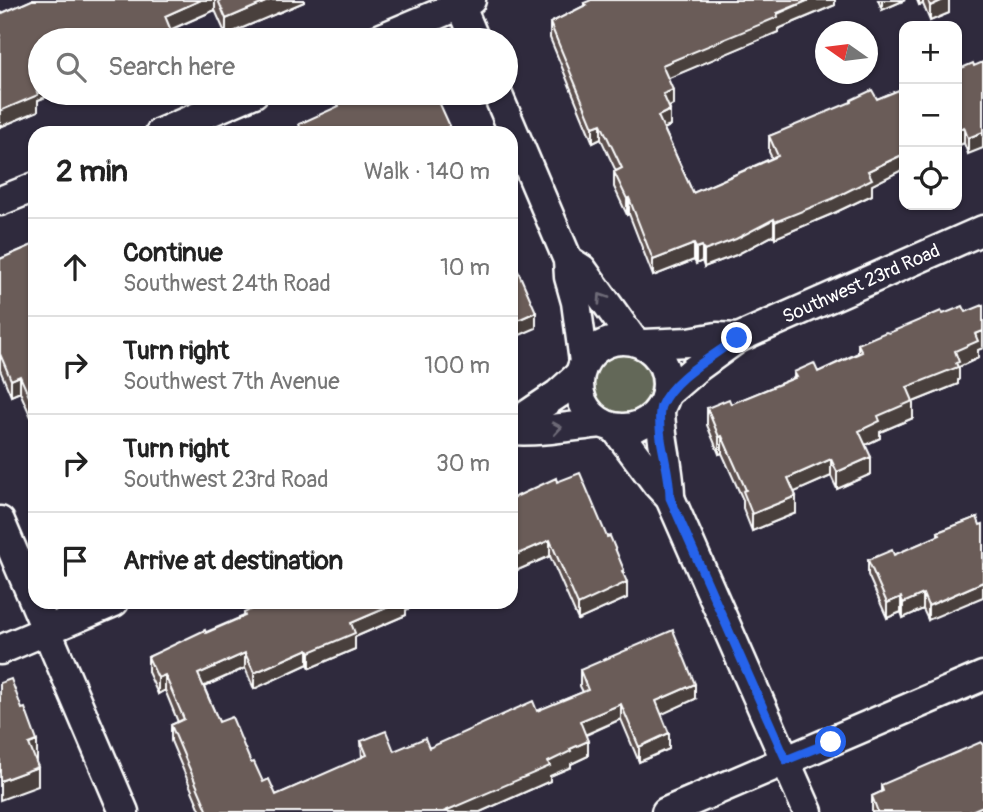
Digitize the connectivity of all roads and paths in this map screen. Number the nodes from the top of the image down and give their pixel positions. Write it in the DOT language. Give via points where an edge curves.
graph roads {
  1 [pos="463,2"];
  2 [pos="404,28"];
  3 [pos="471,28"];
  4 [pos="226,105"];
  5 [pos="502,105"];
  6 [pos="176,126"];
  7 [pos="511,126"];
  8 [pos="518,142"];
  9 [pos="28,190"];
  10 [pos="0,201"];
  11 [pos="983,230"];
  12 [pos="568,260"];
  13 [pos="737,338"];
  14 [pos="639,342"];
  15 [pos="582,369"];
  16 [pos="663,401"];
  17 [pos="518,423"];
  18 [pos="608,425"];
  19 [pos="518,430"];
  20 [pos="670,498"];
  21 [pos="0,521"];
  22 [pos="28,587"];
  23 [pos="37,609"];
  24 [pos="97,609"];
  25 [pos="46,630"];
  26 [pos="0,650"];
  27 [pos="983,676"];
  28 [pos="786,760"];
  29 [pos="124,812"];
  30 [pos="666,812"];
  31 [pos="808,812"];
  1 -- 2 [label="street"];
  1 -- 3 [label="street"];
  4 -- 6 [label="street"];
  5 -- 7 [label="street"];
  8 -- 12 [label="street"];
  9 -- 10 [label="street"];
  11 -- 13 [label="street, Southwest 23rd Road"];
  14 -- 12 [label="street, one-way" via="582,268"];
  12 -- 15 [label="street"];
  13 -- 14 [label="street, Southwest 23rd Road"];
  13 -- 16 [label="street, Southwest 23rd Road" via="694,370"];
  14 -- 15 [label="street" via="619,339 605,343 593,351"];
  14 -- 16 [label="street" via="664,365 668,380"];
  15 -- 17 [label="street"];
  15 -- 18 [label="street" via="580,398 593,416"];
  16 -- 18 [label="street" via="640,425"];
  16 -- 20 [label="street" via="661,438"];
  19 -- 18 [label="street, one-way"];
  18 -- 20 [label="street"];
  20 -- 28 [label="street"];
  21 -- 22 [label="street"];
  23 -- 25 [label="street"];
  24 -- 25 [label="street"];
  25 -- 26 [label="street"];
  25 -- 29 [label="street"];
  27 -- 28 [label="street"];
  28 -- 30 [label="street"];
  28 -- 31 [label="street"];
}
